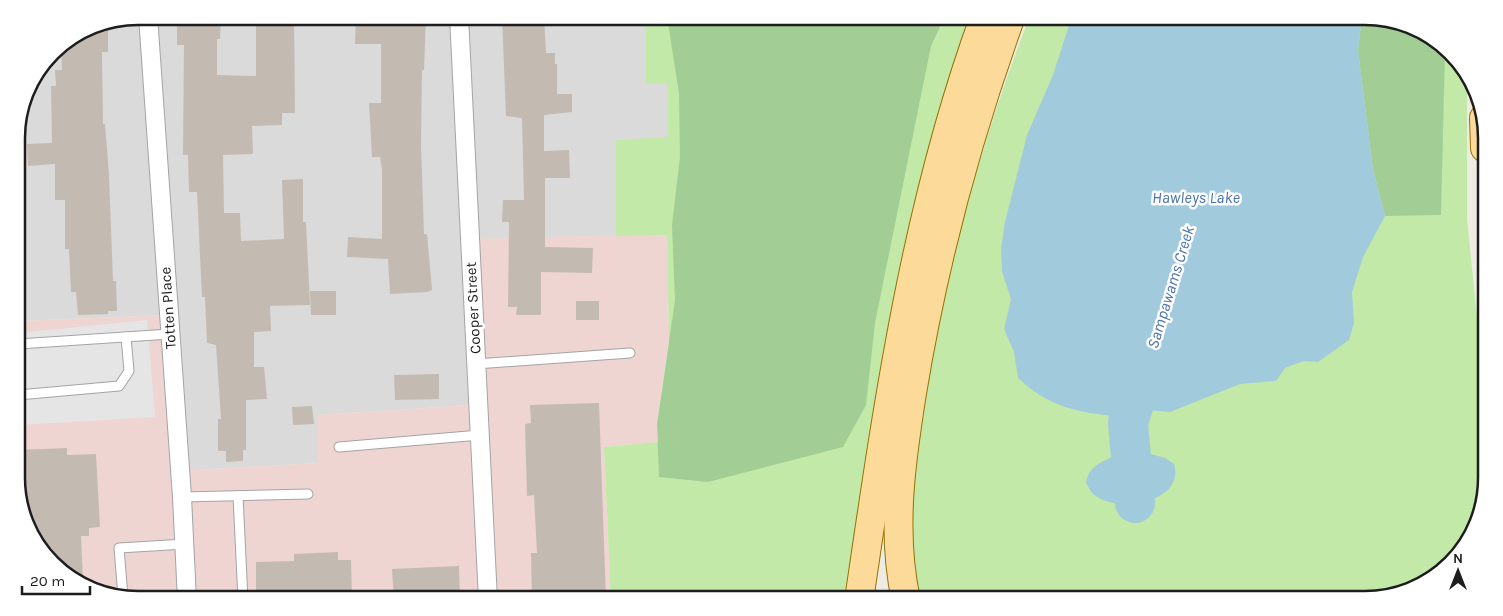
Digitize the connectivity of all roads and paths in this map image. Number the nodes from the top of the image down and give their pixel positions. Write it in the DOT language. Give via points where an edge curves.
graph roads {
  1 [pos="149,25"];
  2 [pos="459,25"];
  3 [pos="982,25"];
  4 [pos="1008,25"];
  5 [pos="170,334"];
  6 [pos="126,337"];
  7 [pos="25,344"];
  8 [pos="630,353"];
  9 [pos="476,364"];
  10 [pos="25,394"];
  11 [pos="480,435"];
  12 [pos="339,447"];
  13 [pos="308,494"];
  14 [pos="238,496"];
  15 [pos="182,497"];
  16 [pos="184,544"];
  17 [pos="123,590"];
  18 [pos="187,591"];
  19 [pos="243,591"];
  20 [pos="488,591"];
  21 [pos="860,591"];
  22 [pos="905,591"];
  1 -- 5 [label="street, Totten Place"];
  2 -- 9 [label="street, Cooper Street"];
  3 -- 21 [label="main road" via="946,138 915,261"];
  4 -- 22 [label="main road" via="959,181 924,325 907,424 898,504 897,544"];
  5 -- 6 [label="lane"];
  5 -- 15 [label="street, Totten Place"];
  6 -- 7 [label="lane"];
  6 -- 10 [label="lane" via="129,371 119,386"];
  8 -- 9 [label="lane"];
  9 -- 11 [label="street, Cooper Street"];
  11 -- 12 [label="lane"];
  11 -- 20 [label="street, Cooper Street"];
  13 -- 14 [label="lane"];
  14 -- 15 [label="lane"];
  14 -- 19 [label="lane"];
  15 -- 16 [label="street, Totten Place"];
  16 -- 17 [label="lane" via="120,548"];
  16 -- 18 [label="street, Totten Place"];
}
